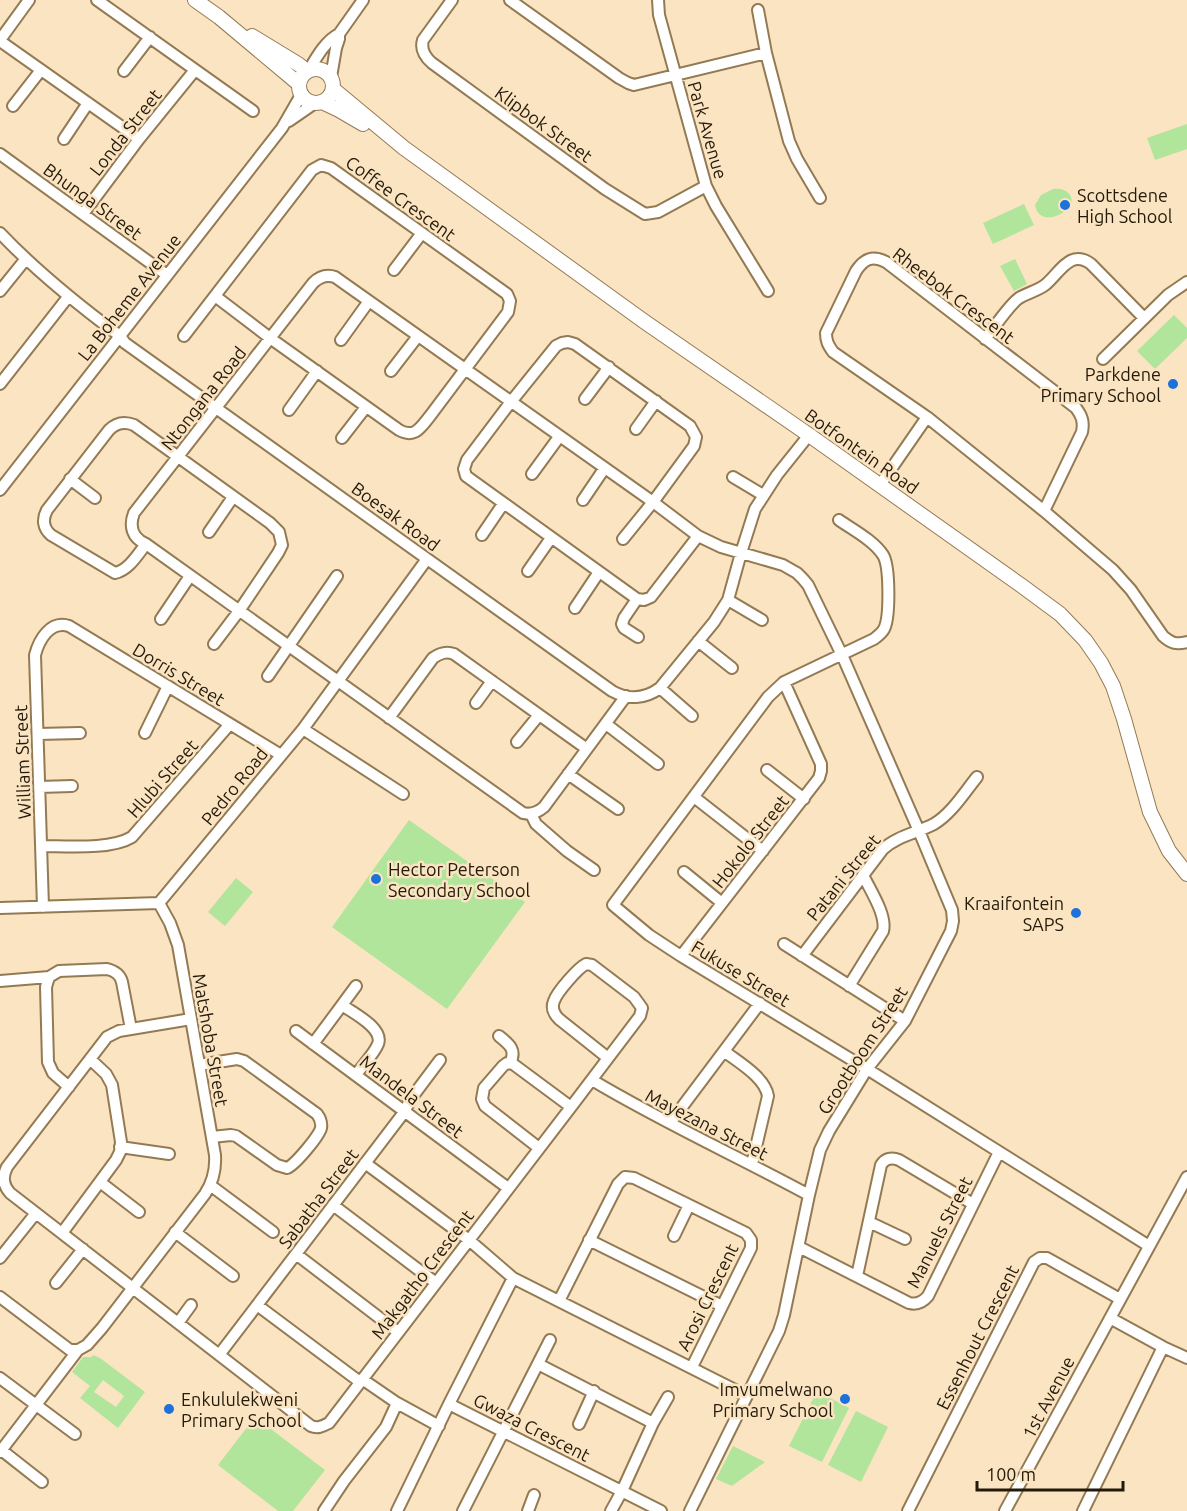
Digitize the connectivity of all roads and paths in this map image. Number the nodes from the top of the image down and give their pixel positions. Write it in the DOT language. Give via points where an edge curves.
graph roads {
  1 [pos="29,0"];
  2 [pos="97,0"];
  3 [pos="195,0"];
  4 [pos="363,0"];
  5 [pos="452,0"];
  6 [pos="510,0"];
  7 [pos="658,0"];
  8 [pos="758,10"];
  9 [pos="219,17"];
  10 [pos="339,34"];
  11 [pos="150,37"];
  12 [pos="0,40"];
  13 [pos="766,53"];
  14 [pos="41,70"];
  15 [pos="195,70"];
  16 [pos="308,70"];
  17 [pos="124,71"];
  18 [pos="676,75"];
  19 [pos="332,83"];
  20 [pos="300,89"];
  21 [pos="88,103"];
  22 [pos="318,103"];
  23 [pos="13,106"];
  24 [pos="253,111"];
  25 [pos="284,125"];
  26 [pos="64,139"];
  27 [pos="139,139"];
  28 [pos="404,148"];
  29 [pos="0,154"];
  30 [pos="706,186"];
  31 [pos="820,198"];
  32 [pos="83,214"];
  33 [pos="0,233"];
  34 [pos="422,233"];
  35 [pos="25,260"];
  36 [pos="394,270"];
  37 [pos="167,275"];
  38 [pos="1187,282"];
  39 [pos="0,291"];
  40 [pos="768,291"];
  41 [pos="215,296"];
  42 [pos="68,297"];
  43 [pos="369,301"];
  44 [pos="1144,318"];
  45 [pos="120,336"];
  46 [pos="184,336"];
  47 [pos="418,336"];
  48 [pos="270,338"];
  49 [pos="985,339"];
  50 [pos="341,340"];
  51 [pos="1103,359"];
  52 [pos="609,367"];
  53 [pos="466,370"];
  54 [pos="392,371"];
  55 [pos="317,372"];
  56 [pos="0,384"];
  57 [pos="585,399"];
  58 [pos="656,400"];
  59 [pos="510,402"];
  60 [pos="366,407"];
  61 [pos="217,409"];
  62 [pos="290,410"];
  63 [pos="927,417"];
  64 [pos="636,429"];
  65 [pos="809,435"];
  66 [pos="559,437"];
  67 [pos="342,438"];
  68 [pos="178,456"];
  69 [pos="604,469"];
  70 [pos="532,474"];
  71 [pos="733,477"];
  72 [pos="70,480"];
  73 [pos="879,485"];
  74 [pos="1,486"];
  75 [pos="763,495"];
  76 [pos="233,497"];
  77 [pos="95,498"];
  78 [pos="583,500"];
  79 [pos="652,502"];
  80 [pos="504,504"];
  81 [pos="1044,511"];
  82 [pos="839,520"];
  83 [pos="209,532"];
  84 [pos="482,535"];
  85 [pos="698,536"];
  86 [pos="551,538"];
  87 [pos="623,539"];
  88 [pos="146,544"];
  89 [pos="741,553"];
  90 [pos="427,559"];
  91 [pos="528,572"];
  92 [pos="599,573"];
  93 [pos="190,576"];
  94 [pos="338,576"];
  95 [pos="638,599"];
  96 [pos="728,600"];
  97 [pos="576,608"];
  98 [pos="239,610"];
  99 [pos="161,619"];
  100 [pos="762,620"];
  101 [pos="58,625"];
  102 [pos="638,638"];
  103 [pos="698,641"];
  104 [pos="1187,642"];
  105 [pos="214,644"];
  106 [pos="288,646"];
  107 [pos="842,655"];
  108 [pos="732,668"];
  109 [pos="268,676"];
  110 [pos="338,681"];
  111 [pos="492,681"];
  112 [pos="784,682"];
  113 [pos="168,686"];
  114 [pos="660,688"];
  115 [pos="626,696"];
  116 [pos="476,704"];
  117 [pos="539,714"];
  118 [pos="692,716"];
  119 [pos="389,718"];
  120 [pos="230,724"];
  121 [pos="606,724"];
  122 [pos="303,729"];
  123 [pos="80,733"];
  124 [pos="145,733"];
  125 [pos="38,734"];
  126 [pos="517,742"];
  127 [pos="587,749"];
  128 [pos="281,755"];
  129 [pos="658,764"];
  130 [pos="767,770"];
  131 [pos="568,774"];
  132 [pos="977,777"];
  133 [pos="72,786"];
  134 [pos="39,787"];
  135 [pos="404,794"];
  136 [pos="694,797"];
  137 [pos="804,799"];
  138 [pos="618,809"];
  139 [pos="531,814"];
  140 [pos="920,831"];
  141 [pos="41,846"];
  142 [pos="763,851"];
  143 [pos="594,870"];
  144 [pos="684,872"];
  145 [pos="1187,874"];
  146 [pos="863,875"];
  147 [pos="159,903"];
  148 [pos="722,903"];
  149 [pos="43,907"];
  150 [pos="0,908"];
  151 [pos="784,945"];
  152 [pos="681,956"];
  153 [pos="802,956"];
  154 [pos="49,976"];
  155 [pos="0,981"];
  156 [pos="356,986"];
  157 [pos="849,986"];
  158 [pos="760,1004"];
  159 [pos="342,1005"];
  160 [pos="191,1019"];
  161 [pos="905,1021"];
  162 [pos="131,1029"];
  163 [pos="296,1031"];
  164 [pos="499,1036"];
  165 [pos="313,1044"];
  166 [pos="724,1050"];
  167 [pos="608,1058"];
  168 [pos="90,1059"];
  169 [pos="440,1060"];
  170 [pos="510,1063"];
  171 [pos="199,1065"];
  172 [pos="867,1069"];
  173 [pos="356,1075"];
  174 [pos="592,1080"];
  175 [pos="69,1087"];
  176 [pos="571,1107"];
  177 [pos="405,1111"];
  178 [pos="670,1123"];
  179 [pos="212,1137"];
  180 [pos="120,1147"];
  181 [pos="539,1148"];
  182 [pos="999,1152"];
  183 [pos="169,1154"];
  184 [pos="365,1163"];
  185 [pos="752,1164"];
  186 [pos="1187,1176"];
  187 [pos="100,1182"];
  188 [pos="210,1185"];
  189 [pos="508,1188"];
  190 [pos="809,1195"];
  191 [pos="973,1204"];
  192 [pos="333,1205"];
  193 [pos="689,1205"];
  194 [pos="139,1212"];
  195 [pos="36,1213"];
  196 [pos="869,1222"];
  197 [pos="175,1232"];
  198 [pos="273,1232"];
  199 [pos="62,1233"];
  200 [pos="674,1236"];
  201 [pos="905,1239"];
  202 [pos="469,1240"];
  203 [pos="589,1240"];
  204 [pos="1149,1246"];
  205 [pos="799,1247"];
  206 [pos="83,1249"];
  207 [pos="296,1254"];
  208 [pos="0,1258"];
  209 [pos="233,1276"];
  210 [pos="857,1276"];
  211 [pos="513,1278"];
  212 [pos="56,1283"];
  213 [pos="436,1283"];
  214 [pos="133,1288"];
  215 [pos="0,1297"];
  216 [pos="1120,1299"];
  217 [pos="559,1301"];
  218 [pos="191,1305"];
  219 [pos="258,1305"];
  220 [pos="722,1306"];
  221 [pos="1110,1318"];
  222 [pos="178,1323"];
  223 [pos="398,1332"];
  224 [pos="550,1340"];
  225 [pos="1163,1347"];
  226 [pos="78,1350"];
  227 [pos="219,1355"];
  228 [pos="1187,1358"];
  229 [pos="538,1364"];
  230 [pos="692,1367"];
  231 [pos="0,1378"];
  232 [pos="361,1381"];
  233 [pos="594,1392"];
  234 [pos="747,1396"];
  235 [pos="668,1397"];
  236 [pos="397,1403"];
  237 [pos="37,1404"];
  238 [pos="449,1404"];
  239 [pos="653,1423"];
  240 [pos="579,1424"];
  241 [pos="439,1426"];
  242 [pos="502,1431"];
  243 [pos="75,1434"];
  244 [pos="1,1451"];
  245 [pos="42,1482"];
  246 [pos="622,1491"];
  247 [pos="534,1495"];
  248 [pos="912,1510"];
  249 [pos="324,1511"];
  250 [pos="397,1511"];
  251 [pos="463,1511"];
  252 [pos="528,1511"];
  253 [pos="611,1511"];
  254 [pos="661,1511"];
  255 [pos="690,1511"];
  256 [pos="1005,1511"];
  257 [pos="1083,1511"];
  1 -- 12 [label="street"];
  2 -- 11 [label="street"];
  3 -- 9 [label="main road"];
  4 -- 10 [label="street"];
  5 -- 30 [label="street, Klipbok Street" via="423,40 422,50 432,63 645,214 658,212"];
  6 -- 18 [label="street" via="628,84"];
  7 -- 18 [label="street, Park Avenue"];
  8 -- 13 [label="street"];
  9 -- 16 [label="main road"];
  9 -- 20 [label="main road"];
  10 -- 16 [label="street"];
  10 -- 19 [label="street"];
  11 -- 15 [label="street"];
  11 -- 17 [label="street"];
  12 -- 14 [label="street"];
  13 -- 18 [label="street"];
  13 -- 31 [label="street" via="789,141"];
  14 -- 21 [label="street"];
  14 -- 23 [label="street"];
  15 -- 24 [label="street"];
  15 -- 27 [label="street, Londa Street"];
  16 -- 19 [label="main road" via="322,69"];
  16 -- 20 [label="main road" via="301,78"];
  18 -- 30 [label="street, Park Avenue"];
  19 -- 22 [label="main road" via="327,99"];
  19 -- 28 [label="main road, Botfontein Road"];
  20 -- 22 [label="main road" via="305,99"];
  20 -- 25 [label="street, La Boheme Avenue"];
  21 -- 26 [label="street"];
  21 -- 27 [label="street"];
  22 -- 25 [label="street, La Boheme Avenue"];
  22 -- 28 [label="main road, Botfontein Road" via="350,116"];
  25 -- 37 [label="street, La Boheme Avenue"];
  27 -- 32 [label="street, Londa Street"];
  28 -- 65 [label="main road, Botfontein Road"];
  29 -- 32 [label="street, Bhunga Street"];
  30 -- 40 [label="street, Park Avenue"];
  32 -- 37 [label="street, Bhunga Street"];
  33 -- 35 [label="street, Boesak Road"];
  34 -- 36 [label="street"];
  34 -- 41 [label="street, Coffee Crescent" via="331,168 318,166"];
  34 -- 53 [label="street, Coffee Crescent" via="507,294 510,301 508,312"];
  35 -- 39 [label="street"];
  35 -- 42 [label="street, Boesak Road"];
  37 -- 45 [label="street, La Boheme Avenue"];
  38 -- 44 [label="street"];
  41 -- 46 [label="street, Coffee Crescent"];
  41 -- 48 [label="street"];
  42 -- 45 [label="street, Boesak Road"];
  42 -- 56 [label="street"];
  43 -- 47 [label="street, Ntongana Road"];
  43 -- 48 [label="street, Ntongana Road" via="335,277 321,277"];
  43 -- 50 [label="street"];
  44 -- 49 [label="street" via="1091,264 1078,258 1068,262 1043,286 1017,300"];
  44 -- 51 [label="street"];
  45 -- 61 [label="street, Boesak Road"];
  45 -- 74 [label="street, La Boheme Avenue"];
  47 -- 53 [label="street, Ntongana Road"];
  47 -- 54 [label="street"];
  48 -- 55 [label="street"];
  48 -- 61 [label="street, Ntongana Road"];
  49 -- 63 [label="street, Rheebok Crescent" via="886,262 873,258 861,263 826,333 828,345"];
  49 -- 81 [label="street, Rheebok Crescent" via="1081,415 1082,432"];
  52 -- 57 [label="street"];
  52 -- 58 [label="street"];
  52 -- 59 [label="street" via="575,344 562,343"];
  53 -- 59 [label="street, Ntongana Road"];
  53 -- 60 [label="street" via="413,433 402,432"];
  55 -- 60 [label="street"];
  55 -- 62 [label="street"];
  58 -- 64 [label="street"];
  58 -- 79 [label="street" via="690,426 696,437 694,447"];
  59 -- 66 [label="street, Ntongana Road"];
  59 -- 80 [label="street" via="464,466 468,479"];
  60 -- 67 [label="street"];
  61 -- 68 [label="street, Ntongana Road"];
  61 -- 90 [label="street, Boesak Road"];
  63 -- 73 [label="street"];
  63 -- 81 [label="street, Rheebok Crescent"];
  65 -- 73 [label="main road, Botfontein Road"];
  65 -- 75 [label="street"];
  66 -- 69 [label="street, Ntongana Road"];
  66 -- 70 [label="street"];
  68 -- 72 [label="street" via="134,425 119,423 109,430"];
  68 -- 76 [label="street"];
  68 -- 88 [label="street, Ntongana Road" via="133,517 134,534"];
  69 -- 78 [label="street"];
  69 -- 79 [label="street, Ntongana Road"];
  71 -- 75 [label="street"];
  72 -- 77 [label="street"];
  72 -- 88 [label="street" via="45,514 45,526 51,535 115,573 122,571"];
  73 -- 145 [label="main road, Botfontein Road" via="1060,614 1085,640 1101,663 1119,703 1150,812 1169,850"];
  75 -- 89 [label="street"];
  76 -- 83 [label="street"];
  76 -- 98 [label="street" via="270,523 279,532 282,545"];
  79 -- 85 [label="street, Ntongana Road"];
  79 -- 87 [label="street"];
  80 -- 84 [label="street"];
  80 -- 86 [label="street"];
  81 -- 104 [label="street, Rheebok Crescent" via="1113,570 1163,636 1177,644"];
  82 -- 107 [label="street, Fukuse Street" via="876,547 887,564 888,579 884,631"];
  85 -- 89 [label="street, Ntongana Road"];
  85 -- 95 [label="street" via="651,597"];
  86 -- 91 [label="street"];
  86 -- 92 [label="street"];
  88 -- 93 [label="street, Ntongana Road"];
  89 -- 96 [label="street"];
  89 -- 107 [label="street, Grootboom Street" via="783,565 803,579"];
  90 -- 110 [label="street, Pedro Road"];
  90 -- 115 [label="street, Boesak Road" via="612,691"];
  92 -- 95 [label="street"];
  92 -- 97 [label="street"];
  93 -- 98 [label="street, Ntongana Road"];
  93 -- 99 [label="street"];
  94 -- 106 [label="street"];
  95 -- 102 [label="street" via="622,624"];
  96 -- 100 [label="street"];
  96 -- 103 [label="street"];
  98 -- 105 [label="street"];
  98 -- 106 [label="street, Ntongana Road"];
  101 -- 113 [label="street, Dorris Street" via="69,626"];
  101 -- 125 [label="street, William Street" via="46,633 35,655"];
  103 -- 108 [label="street"];
  103 -- 114 [label="street"];
  106 -- 109 [label="street"];
  106 -- 110 [label="street, Ntongana Road"];
  107 -- 112 [label="street, Fukuse Street"];
  107 -- 140 [label="street, Grootboom Street"];
  110 -- 119 [label="street, Ntongana Road"];
  110 -- 122 [label="street, Pedro Road"];
  111 -- 116 [label="street"];
  111 -- 117 [label="street"];
  111 -- 119 [label="street" via="454,654 441,653 433,658"];
  112 -- 136 [label="street, Fukuse Street" via="768,697"];
  112 -- 137 [label="street, Hokolo Street" via="821,768 819,778"];
  113 -- 120 [label="street, Dorris Street"];
  113 -- 124 [label="street"];
  114 -- 115 [label="street" via="643,696"];
  114 -- 118 [label="street"];
  115 -- 121 [label="street"];
  117 -- 126 [label="street"];
  117 -- 127 [label="street"];
  119 -- 139 [label="street, Ntongana Road" via="519,811"];
  120 -- 128 [label="street, Dorris Street"];
  120 -- 141 [label="street, Hlubi Street" via="126,841"];
  121 -- 127 [label="street"];
  121 -- 129 [label="street"];
  122 -- 128 [label="street, Pedro Road"];
  122 -- 135 [label="street"];
  123 -- 125 [label="street"];
  125 -- 134 [label="street, William Street"];
  127 -- 131 [label="street"];
  128 -- 147 [label="street, Pedro Road"];
  130 -- 137 [label="street, Hokolo Street"];
  131 -- 138 [label="street"];
  131 -- 139 [label="street" via="544,807"];
  132 -- 140 [label="street, Patani Street" via="943,818"];
  133 -- 134 [label="street"];
  134 -- 141 [label="street, William Street"];
  136 -- 142 [label="street"];
  136 -- 152 [label="street, Fukuse Street" via="613,905"];
  137 -- 142 [label="street, Hokolo Street"];
  139 -- 143 [label="street, Ntongana Road" via="536,824"];
  140 -- 146 [label="street, Patani Street" via="888,844"];
  140 -- 161 [label="street, Grootboom Street" via="953,921"];
  141 -- 149 [label="street, William Street"];
  142 -- 148 [label="street, Hokolo Street"];
  144 -- 148 [label="street, Hokolo Street"];
  146 -- 153 [label="street, Patani Street"];
  146 -- 157 [label="street" via="884,926"];
  147 -- 149 [label="street"];
  147 -- 160 [label="street, Matshoba Street" via="174,930"];
  148 -- 152 [label="street, Hokolo Street"];
  149 -- 150 [label="street"];
  151 -- 153 [label="street"];
  152 -- 158 [label="street, Fukuse Street"];
  153 -- 157 [label="street"];
  154 -- 155 [label="street"];
  154 -- 162 [label="street" via="59,971 114,971 121,978"];
  154 -- 175 [label="street" via="45,987 48,1062 53,1073"];
  156 -- 159 [label="street"];
  157 -- 161 [label="street"];
  158 -- 166 [label="street"];
  158 -- 172 [label="street, Fukuse Street"];
  159 -- 165 [label="street"];
  159 -- 173 [label="street" via="374,1027 379,1035 377,1046"];
  160 -- 162 [label="street, Makgatho Crescent"];
  160 -- 171 [label="street, Matshoba Street"];
  161 -- 172 [label="street, Grootboom Street"];
  162 -- 168 [label="street, Makgatho Crescent" via="111,1035"];
  163 -- 165 [label="street, Mandela Street"];
  164 -- 170 [label="street" via="511,1047"];
  165 -- 173 [label="street, Mandela Street"];
  166 -- 178 [label="street"];
  166 -- 185 [label="street" via="762,1081 767,1091"];
  167 -- 167 [label="street, Makgatho Crescent" via="553,1011 554,1001 586,964 634,997 642,1008"];
  167 -- 174 [label="street, Makgatho Crescent"];
  168 -- 175 [label="street, Makgatho Crescent"];
  168 -- 180 [label="street" via="112,1084"];
  169 -- 177 [label="street, Sabatha Street"];
  170 -- 176 [label="street"];
  170 -- 181 [label="street" via="484,1088 483,1102"];
  171 -- 179 [label="street, Matshoba Street"];
  171 -- 179 [label="street" via="244,1061 317,1114 321,1124 296,1162 287,1168 236,1136"];
  172 -- 182 [label="street, Fukuse Street"];
  172 -- 190 [label="street, Grootboom Street" via="820,1150"];
  173 -- 177 [label="street, Mandela Street"];
  174 -- 176 [label="street, Makgatho Crescent"];
  174 -- 178 [label="street, Mayezana Street"];
  175 -- 195 [label="street, Makgatho Crescent" via="4,1172 7,1189"];
  176 -- 181 [label="street, Makgatho Crescent"];
  177 -- 184 [label="street, Sabatha Street"];
  177 -- 189 [label="street, Mandela Street"];
  178 -- 185 [label="street, Mayezana Street"];
  179 -- 188 [label="street, Matshoba Street" via="215,1170"];
  180 -- 183 [label="street"];
  180 -- 187 [label="street"];
  181 -- 189 [label="street, Makgatho Crescent"];
  182 -- 191 [label="street, Manuels Street"];
  182 -- 204 [label="street, Fukuse Street"];
  184 -- 192 [label="street, Sabatha Street"];
  184 -- 202 [label="street"];
  185 -- 190 [label="street, Mayezana Street"];
  186 -- 204 [label="street"];
  187 -- 194 [label="street"];
  187 -- 199 [label="street"];
  188 -- 197 [label="street, Matshoba Street"];
  188 -- 198 [label="street"];
  189 -- 202 [label="street, Makgatho Crescent"];
  190 -- 205 [label="street, Grootboom Street"];
  191 -- 196 [label="street" via="899,1160 889,1158 881,1165"];
  191 -- 210 [label="street, Manuels Street" via="922,1302 909,1303"];
  192 -- 207 [label="street, Sabatha Street"];
  192 -- 213 [label="street"];
  193 -- 200 [label="street"];
  193 -- 203 [label="street, Arosi Crescent" via="625,1177"];
  193 -- 220 [label="street, Arosi Crescent" via="751,1239 751,1248"];
  195 -- 199 [label="street, Makgatho Crescent"];
  195 -- 208 [label="street"];
  196 -- 201 [label="street"];
  196 -- 210 [label="street"];
  197 -- 209 [label="street"];
  197 -- 214 [label="street, Matshoba Street"];
  199 -- 206 [label="street, Makgatho Crescent"];
  202 -- 211 [label="street"];
  202 -- 213 [label="street, Makgatho Crescent"];
  203 -- 217 [label="street, Arosi Crescent"];
  203 -- 220 [label="street"];
  204 -- 216 [label="street, 1st Avenue"];
  205 -- 210 [label="street, Manuels Street"];
  205 -- 234 [label="street, Grootboom Street" via="779,1331"];
  206 -- 212 [label="street"];
  206 -- 214 [label="street, Makgatho Crescent"];
  207 -- 219 [label="street, Sabatha Street"];
  207 -- 223 [label="street"];
  211 -- 217 [label="street"];
  211 -- 238 [label="street, Gwaza Crescent"];
  213 -- 223 [label="street, Makgatho Crescent"];
  214 -- 222 [label="street, Makgatho Crescent"];
  214 -- 226 [label="street, Matshoba Street" via="93,1340"];
  215 -- 226 [label="street" via="70,1350"];
  216 -- 221 [label="street, 1st Avenue"];
  216 -- 248 [label="street, Essenhout Crescent" via="1047,1258 1034,1262"];
  217 -- 230 [label="street"];
  218 -- 222 [label="street"];
  219 -- 227 [label="street, Sabatha Street"];
  219 -- 232 [label="street"];
  220 -- 230 [label="street, Arosi Crescent"];
  221 -- 225 [label="street"];
  221 -- 256 [label="street, 1st Avenue"];
  222 -- 227 [label="street, Makgatho Crescent"];
  223 -- 232 [label="street, Makgatho Crescent"];
  224 -- 229 [label="street"];
  225 -- 228 [label="street"];
  225 -- 257 [label="street"];
  226 -- 237 [label="street, Matshoba Street"];
  227 -- 232 [label="street, Makgatho Crescent" via="315,1428 329,1423"];
  229 -- 233 [label="street"];
  229 -- 242 [label="street"];
  230 -- 234 [label="street"];
  231 -- 237 [label="street"];
  232 -- 236 [label="street"];
  233 -- 239 [label="street"];
  233 -- 240 [label="street"];
  234 -- 255 [label="street, Grootboom Street"];
  235 -- 239 [label="street"];
  236 -- 241 [label="street"];
  236 -- 249 [label="street" via="386,1427"];
  237 -- 243 [label="street"];
  237 -- 244 [label="street, Matshoba Street"];
  238 -- 241 [label="street"];
  238 -- 242 [label="street, Gwaza Crescent"];
  239 -- 246 [label="street"];
  241 -- 250 [label="street"];
  242 -- 246 [label="street, Gwaza Crescent"];
  242 -- 251 [label="street"];
  244 -- 245 [label="street"];
  246 -- 253 [label="street"];
  246 -- 254 [label="street, Gwaza Crescent"];
  247 -- 252 [label="street"];
}
